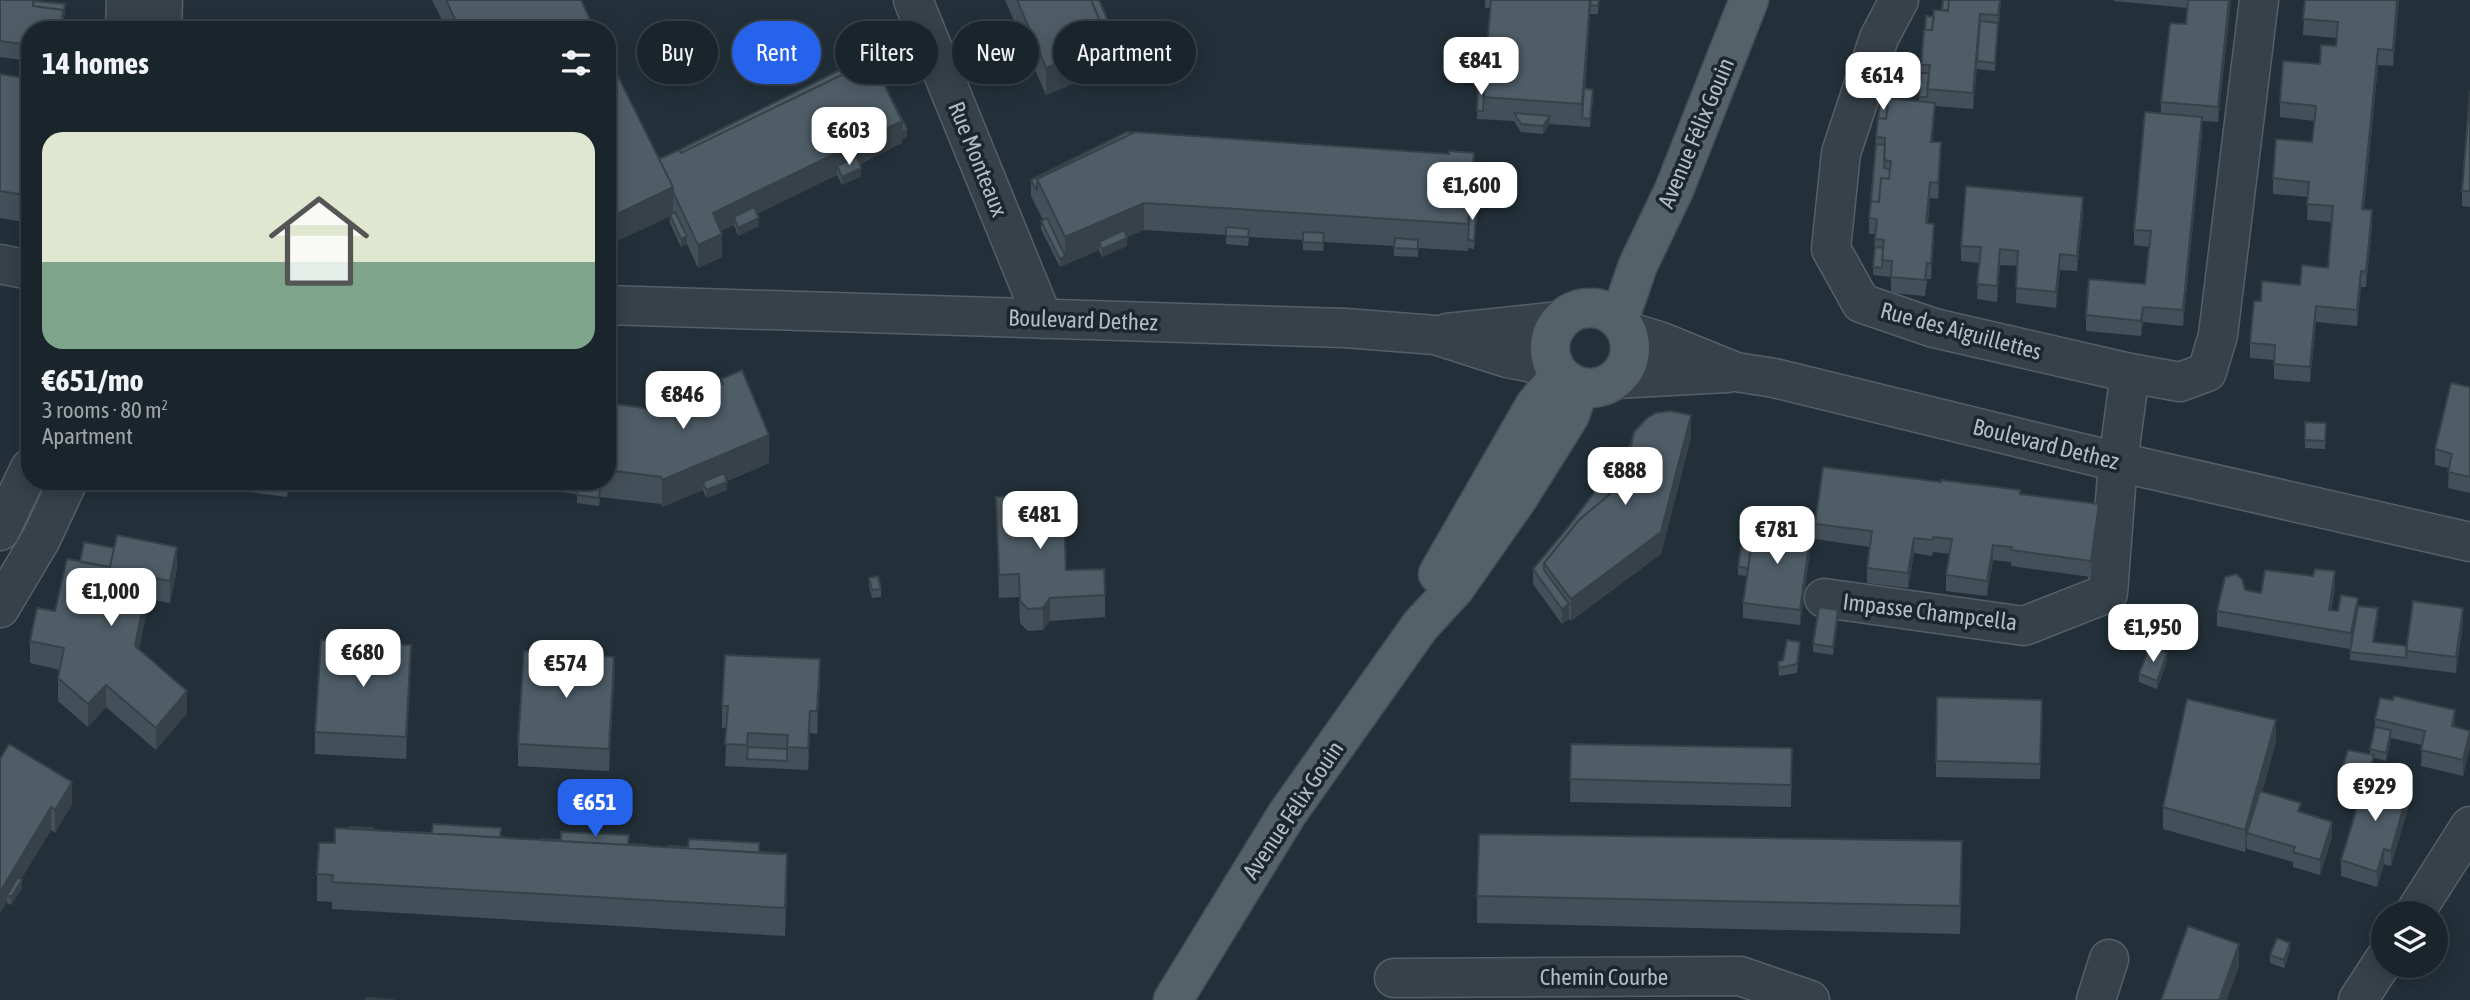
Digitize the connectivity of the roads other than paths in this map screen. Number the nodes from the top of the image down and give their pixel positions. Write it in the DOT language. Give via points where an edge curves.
graph roads {
  1 [pos="126,0"];
  2 [pos="163,0"];
  3 [pos="913,0"];
  4 [pos="1749,0"];
  5 [pos="1899,0"];
  6 [pos="2259,0"];
  7 [pos="125,21"];
  8 [pos="162,21"];
  9 [pos="0,264"];
  10 [pos="21,268"];
  11 [pos="616,305"];
  12 [pos="1043,319"];
  13 [pos="1614,320"];
  14 [pos="1559,321"];
  15 [pos="1435,335"];
  16 [pos="1736,372"];
  17 [pos="2130,373"];
  18 [pos="1564,376"];
  19 [pos="1616,379"];
  20 [pos="2118,462"];
  21 [pos="21,487"];
  22 [pos="64,490"];
  23 [pos="0,531"];
  24 [pos="2470,542"];
  25 [pos="1824,598"];
  26 [pos="0,608"];
  27 [pos="2470,826"];
  28 [pos="2422,901"];
  29 [pos="2109,959"];
  30 [pos="1394,978"];
  31 [pos="2372,978"];
  32 [pos="1173,1000"];
  33 [pos="1810,1000"];
  34 [pos="2096,1000"];
  35 [pos="2358,1000"];
  1 -- 7 [label="street"];
  2 -- 8 [label="street"];
  3 -- 12 [label="street, Rue Monteaux"];
  4 -- 13 [label="main road, Avenue Félix Gouin" via="1674,190"];
  5 -- 17 [label="street, Rue des Aiguillettes" via="1879,38 1842,153 1831,249 1861,303 1934,328"];
  6 -- 17 [label="street, Rue des Aiguillettes" via="2218,335 2207,372 2180,382"];
  9 -- 10 [label="street"];
  11 -- 12 [label="street, Boulevard Dethez"];
  12 -- 15 [label="street, Boulevard Dethez"];
  13 -- 14 [label="main road" via="1583,309"];
  13 -- 16 [label="street, Boulevard Dethez"];
  13 -- 19 [label="main road, Avenue Félix Gouin" via="1630,344 1630,357"];
  14 -- 15 [label="street"];
  14 -- 18 [label="main road, Avenue Félix Gouin" via="1549,345"];
  15 -- 18 [label="street, Boulevard Dethez"];
  16 -- 19 [label="street"];
  16 -- 20 [label="street, Boulevard Dethez"];
  17 -- 20 [label="street"];
  18 -- 19 [label="main road" via="1592,389"];
  18 -- 32 [label="main road, Avenue Félix Gouin" via="1570,415 1518,498 1455,588 1420,626 1287,814"];
  20 -- 24 [label="street, Boulevard Dethez"];
  20 -- 25 [label="street, Impasse Champcella" via="2108,593 2024,626"];
  21 -- 23 [label="street"];
  22 -- 26 [label="street"];
  27 -- 28 [label="street"];
  29 -- 34 [label="street"];
  30 -- 33 [label="street, Chemin Courbe" via="1740,976"];
  31 -- 35 [label="street"];
}
